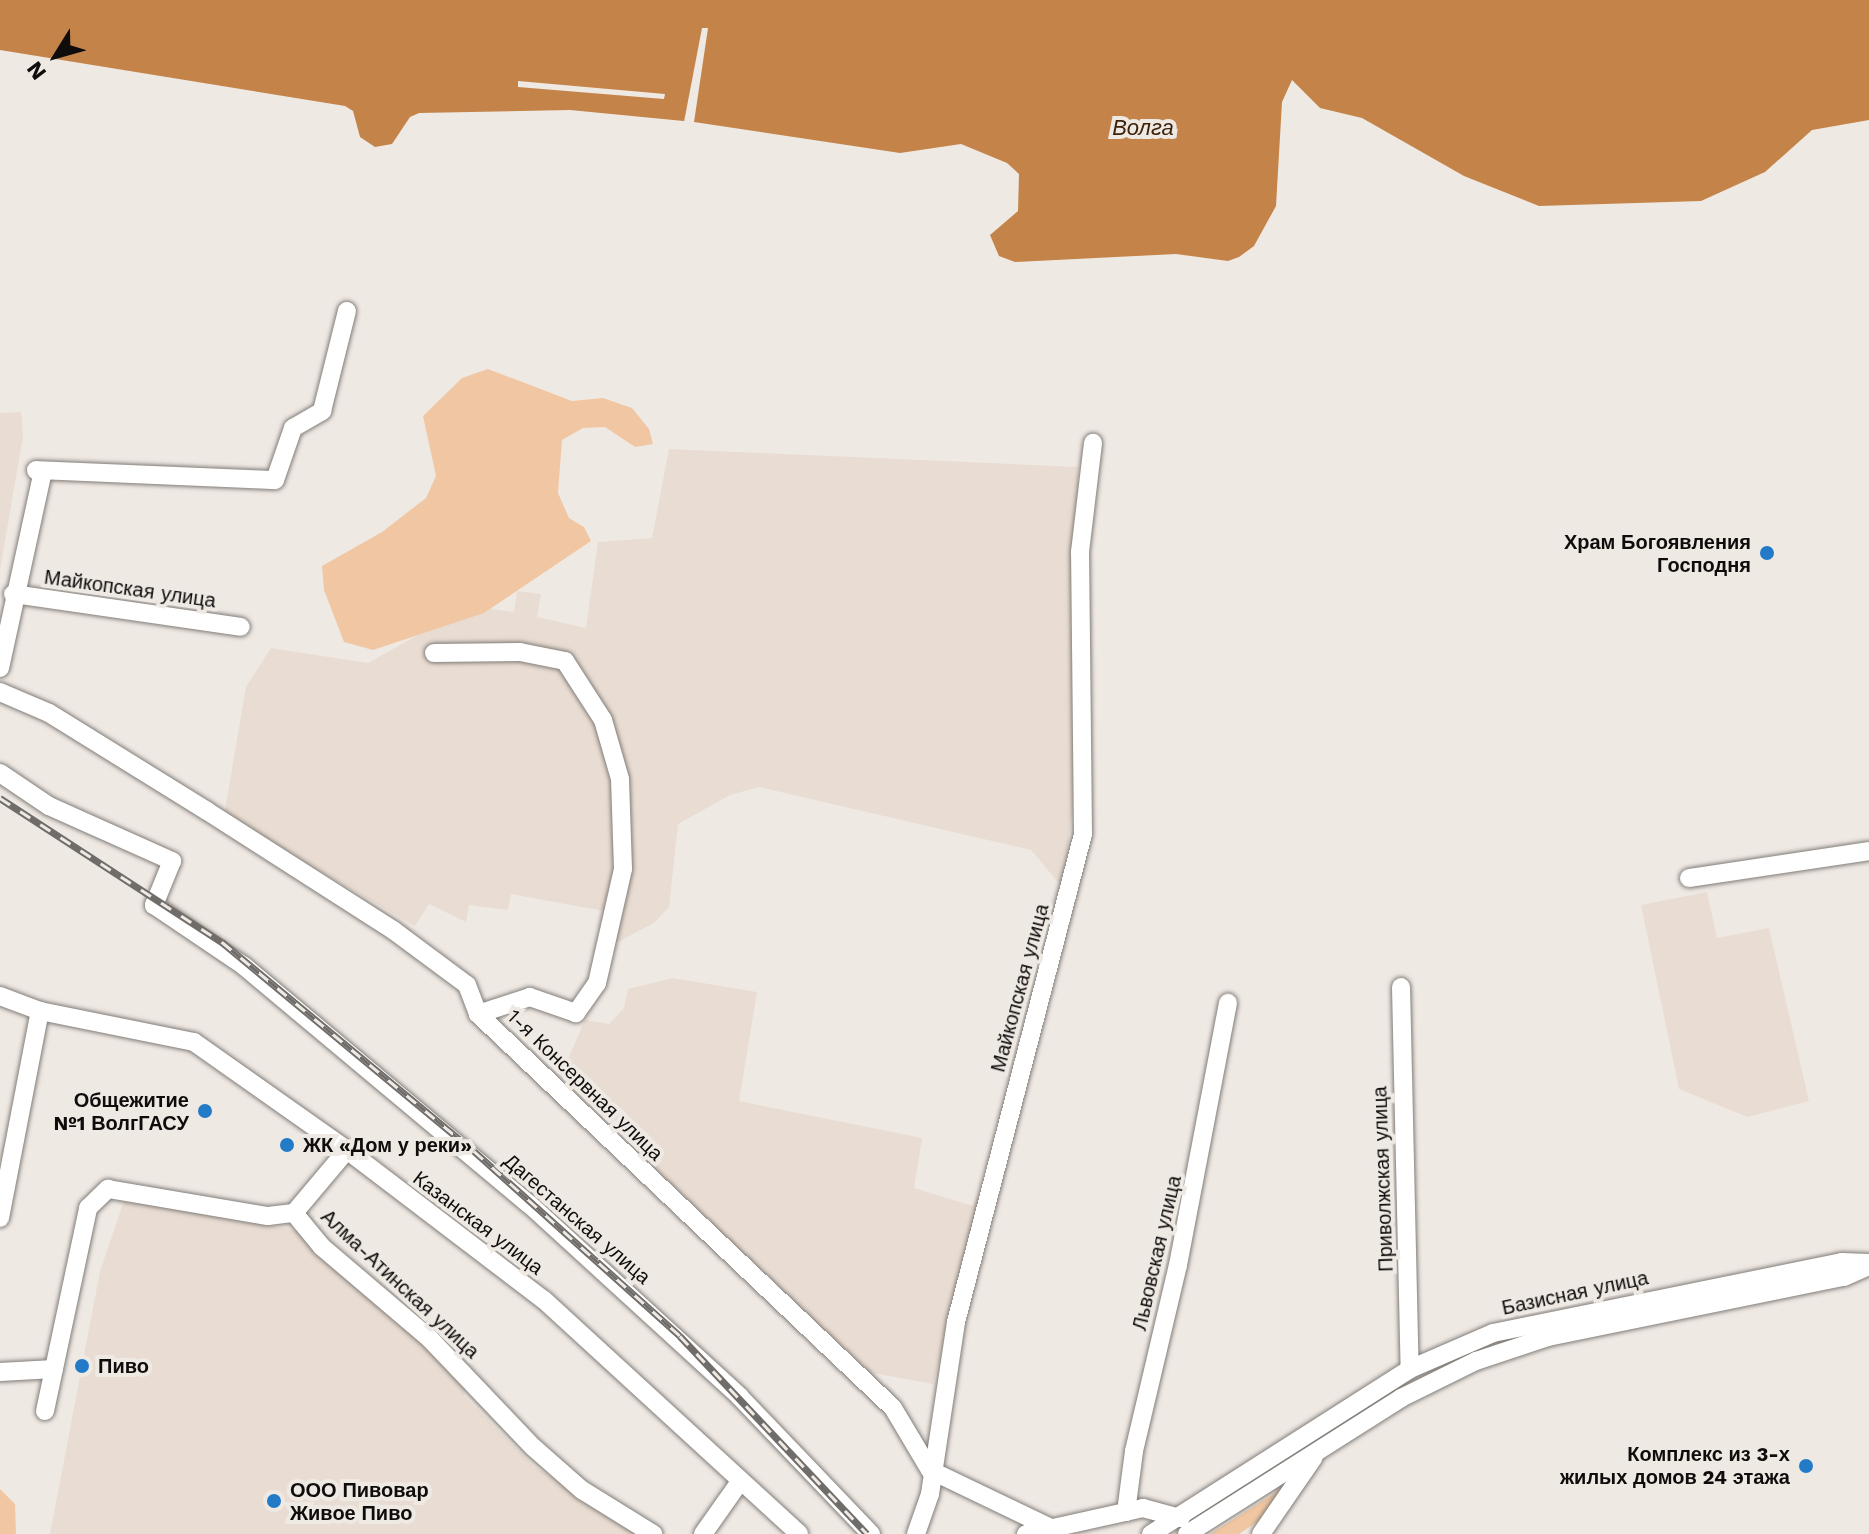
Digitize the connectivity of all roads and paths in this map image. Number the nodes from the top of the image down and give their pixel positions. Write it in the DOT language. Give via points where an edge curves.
graph roads {
  1 [pos="347,311"];
  2 [pos="1093,443"];
  3 [pos="13,594"];
  4 [pos="241,627"];
  5 [pos="434,653"];
  6 [pos="0,668"];
  7 [pos="0,692"];
  8 [pos="0,773"];
  9 [pos="1869,851"];
  10 [pos="1689,878"];
  11 [pos="1401,987"];
  12 [pos="0,996"];
  13 [pos="1228,1003"];
  14 [pos="40,1011"];
  15 [pos="478,1014"];
  16 [pos="347,1150"];
  17 [pos="294,1213"];
  18 [pos="0,1218"];
  19 [pos="1869,1265"];
  20 [pos="54,1369"];
  21 [pos="1410,1369"];
  22 [pos="0,1372"];
  23 [pos="45,1411"];
  24 [pos="1318,1450"];
  25 [pos="930,1470"];
  26 [pos="739,1483"];
  27 [pos="1126,1512"];
  28 [pos="1179,1514"];
  29 [pos="1049,1527"];
  30 [pos="1189,1533"];
  31 [pos="653,1534"];
  32 [pos="703,1534"];
  33 [pos="799,1534"];
  34 [pos="871,1534"];
  35 [pos="916,1534"];
  36 [pos="1026,1534"];
  37 [pos="1151,1534"];
  38 [pos="1261,1534"];
  1 -- 3 [label="street" via="322,411 293,428 275,480 36,470 42,476"];
  2 -- 25 [label="street, Майкопская улица" via="1080,552 1083,834 956,1322"];
  3 -- 4 [label="street, Майкопская улица"];
  3 -- 6 [label="street"];
  5 -- 15 [label="street" via="520,652 565,661 603,720 620,779 623,869 597,983 576,1013 530,997"];
  7 -- 15 [label="street, 1-я Консервная улица" via="49,713 393,930 467,985"];
  8 -- 34 [label="street, Дагестанская улица" via="49,806 172,861 154,905 244,966 529,1204 739,1396"];
  9 -- 10 [label="street"];
  11 -- 21 [label="street, Приволжская улица"];
  12 -- 14 [label="street, Казанская улица"];
  13 -- 27 [label="street, Львовская улица" via="1182,1251 1134,1451"];
  14 -- 16 [label="street, Казанская улица" via="194,1042"];
  14 -- 18 [label="street"];
  15 -- 25 [label="street, 1-я Консервная улица" via="893,1408"];
  16 -- 17 [label="street"];
  16 -- 26 [label="street, Казанская улица" via="544,1300"];
  17 -- 20 [label="street, Алма-Атинская улица" via="268,1216 108,1189 88,1208"];
  17 -- 31 [label="street, Алма-Атинская улица" via="322,1247 430,1339 533,1447 582,1490"];
  19 -- 21 [label="street, Базисная улица" via="1842,1262 1550,1318 1493,1333"];
  19 -- 24 [label="street, Базисная улица" via="1844,1277 1548,1337 1491,1356 1401,1398"];
  20 -- 22 [label="street"];
  20 -- 23 [label="street, Алма-Атинская улица"];
  21 -- 28 [label="street, Базисная улица"];
  24 -- 30 [label="street, Базисная улица"];
  24 -- 38 [label="street"];
  25 -- 29 [label="street"];
  25 -- 35 [label="street, Майкопская улица" via="930,1494"];
  26 -- 32 [label="street"];
  26 -- 33 [label="street, Казанская улица"];
  27 -- 28 [label="street" via="1143,1508"];
  27 -- 29 [label="street"];
  28 -- 30 [label="street"];
  28 -- 37 [label="street, Базисная улица"];
  29 -- 36 [label="street"];
}
